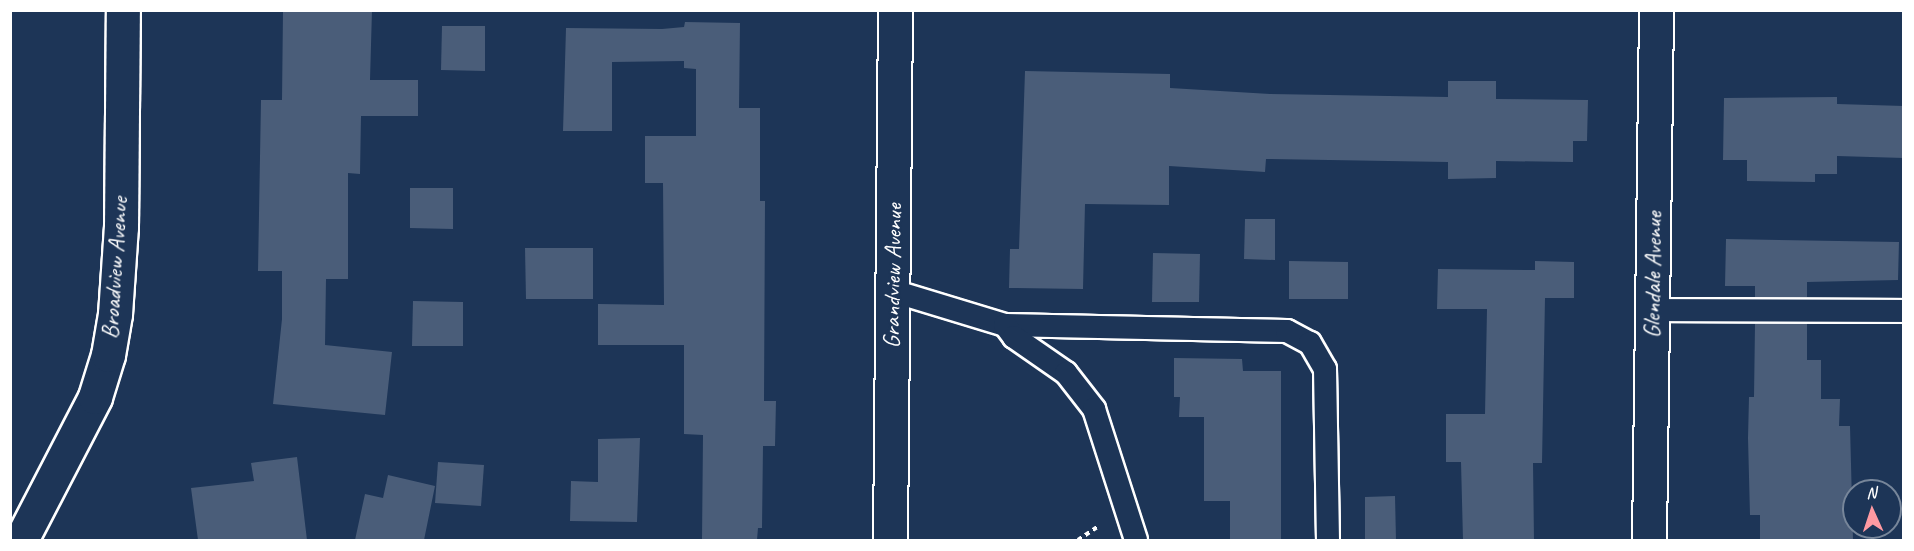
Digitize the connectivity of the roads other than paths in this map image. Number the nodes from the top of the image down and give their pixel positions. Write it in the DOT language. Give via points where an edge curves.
graph roads {
  1 [pos="123,10"];
  2 [pos="895,10"];
  3 [pos="1656,10"];
  4 [pos="893,291"];
  5 [pos="1652,310"];
  6 [pos="1904,311"];
  7 [pos="1005,325"];
  8 [pos="21,540"];
  9 [pos="890,540"];
  10 [pos="1136,540"];
  11 [pos="1328,540"];
  12 [pos="1649,540"];
  1 -- 8 [label="street, Broadview Avenue" via="121,227 108,355 95,397"];
  2 -- 4 [label="street, Grandview Avenue"];
  3 -- 5 [label="street, Glendale Avenue"];
  4 -- 7 [label="lane"];
  4 -- 9 [label="street, Grandview Avenue"];
  5 -- 6 [label="lane"];
  5 -- 12 [label="street, Glendale Avenue"];
  7 -- 10 [label="lane" via="1014,337 1066,373 1094,410"];
  7 -- 11 [label="lane" via="1287,331 1310,343 1325,369"];
}
